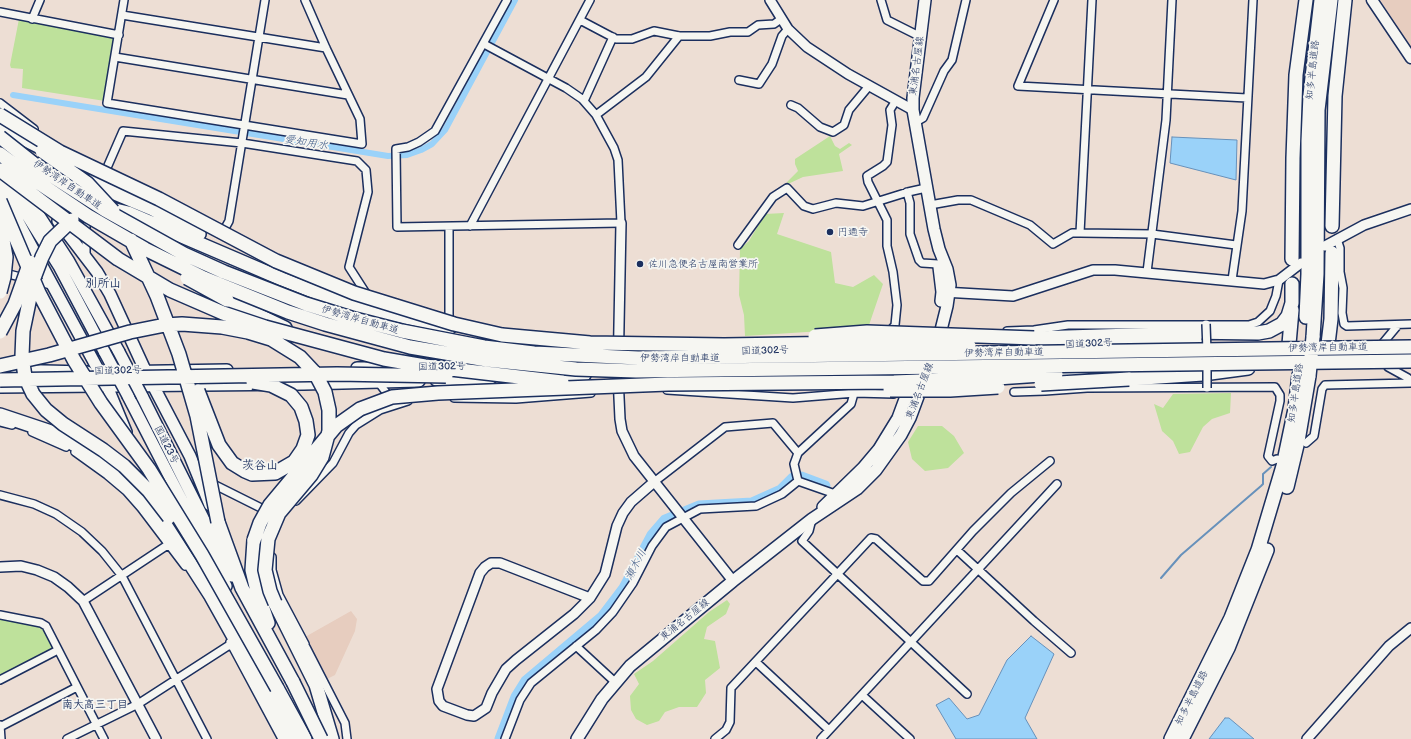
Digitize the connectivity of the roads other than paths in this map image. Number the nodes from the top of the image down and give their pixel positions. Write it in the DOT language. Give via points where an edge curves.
graph roads {
  1 [pos="40,0"];
  2 [pos="124,0"];
  3 [pos="265,0"];
  4 [pos="304,0"];
  5 [pos="507,0"];
  6 [pos="590,0"];
  7 [pos="770,0"];
  8 [pos="881,0"];
  9 [pos="925,0"];
  10 [pos="966,0"];
  11 [pos="1054,0"];
  12 [pos="1092,0"];
  13 [pos="1172,0"];
  14 [pos="1252,0"];
  15 [pos="1306,0"];
  16 [pos="1321,0"];
  17 [pos="1331,0"];
  18 [pos="1345,0"];
  19 [pos="1372,0"];
  20 [pos="0,12"];
  21 [pos="122,15"];
  22 [pos="32,19"];
  23 [pos="580,20"];
  24 [pos="781,20"];
  25 [pos="788,29"];
  26 [pos="118,35"];
  27 [pos="679,36"];
  28 [pos="259,37"];
  29 [pos="613,37"];
  30 [pos="921,37"];
  31 [pos="484,44"];
  32 [pos="326,48"];
  33 [pos="115,57"];
  34 [pos="1411,58"];
  35 [pos="549,78"];
  36 [pos="252,79"];
  37 [pos="739,80"];
  38 [pos="869,86"];
  39 [pos="1088,90"];
  40 [pos="1167,94"];
  41 [pos="348,95"];
  42 [pos="1247,98"];
  43 [pos="584,101"];
  44 [pos="895,102"];
  45 [pos="0,103"];
  46 [pos="791,105"];
  47 [pos="913,110"];
  48 [pos="0,115"];
  49 [pos="596,115"];
  50 [pos="0,119"];
  51 [pos="916,122"];
  52 [pos="0,124"];
  53 [pos="246,125"];
  54 [pos="0,137"];
  55 [pos="242,143"];
  56 [pos="0,155"];
  57 [pos="106,169"];
  58 [pos="0,170"];
  59 [pos="0,177"];
  60 [pos="0,188"];
  61 [pos="926,188"];
  62 [pos="907,192"];
  63 [pos="60,198"];
  64 [pos="0,201"];
  65 [pos="878,201"];
  66 [pos="930,205"];
  67 [pos="1411,209"];
  68 [pos="70,218"];
  69 [pos="0,223"];
  70 [pos="621,223"];
  71 [pos="86,226"];
  72 [pos="470,226"];
  73 [pos="1332,226"];
  74 [pos="449,227"];
  75 [pos="224,230"];
  76 [pos="1080,233"];
  77 [pos="1152,234"];
  78 [pos="1337,239"];
  79 [pos="1236,245"];
  80 [pos="738,246"];
  81 [pos="939,249"];
  82 [pos="1328,250"];
  83 [pos="86,257"];
  84 [pos="1297,261"];
  85 [pos="938,264"];
  86 [pos="0,272"];
  87 [pos="1147,272"];
  88 [pos="1232,280"];
  89 [pos="1279,280"];
  90 [pos="1292,284"];
  91 [pos="52,285"];
  92 [pos="0,292"];
  93 [pos="945,292"];
  94 [pos="320,294"];
  95 [pos="367,295"];
  96 [pos="1292,303"];
  97 [pos="167,320"];
  98 [pos="449,320"];
  99 [pos="1206,324"];
  100 [pos="1398,324"];
  101 [pos="1411,324"];
  102 [pos="0,332"];
  103 [pos="940,332"];
  104 [pos="1166,334"];
  105 [pos="502,335"];
  106 [pos="1309,337"];
  107 [pos="1411,342"];
  108 [pos="1382,343"];
  109 [pos="1197,344"];
  110 [pos="1288,344"];
  111 [pos="1328,344"];
  112 [pos="724,345"];
  113 [pos="877,346"];
  114 [pos="931,347"];
  115 [pos="1411,347"];
  116 [pos="341,348"];
  117 [pos="1130,351"];
  118 [pos="618,353"];
  119 [pos="542,356"];
  120 [pos="1411,361"];
  121 [pos="1192,364"];
  122 [pos="0,366"];
  123 [pos="1325,366"];
  124 [pos="1287,367"];
  125 [pos="1388,367"];
  126 [pos="1411,367"];
  127 [pos="1248,368"];
  128 [pos="0,370"];
  129 [pos="145,370"];
  130 [pos="100,372"];
  131 [pos="576,375"];
  132 [pos="1304,375"];
  133 [pos="618,376"];
  134 [pos="859,376"];
  135 [pos="926,376"];
  136 [pos="914,377"];
  137 [pos="170,378"];
  138 [pos="0,380"];
  139 [pos="556,382"];
  140 [pos="1411,382"];
  141 [pos="378,383"];
  142 [pos="742,383"];
  143 [pos="668,384"];
  144 [pos="152,385"];
  145 [pos="107,386"];
  146 [pos="0,387"];
  147 [pos="1207,388"];
  148 [pos="619,389"];
  149 [pos="1014,392"];
  150 [pos="855,393"];
  151 [pos="907,395"];
  152 [pos="557,397"];
  153 [pos="395,404"];
  154 [pos="0,414"];
  155 [pos="0,422"];
  156 [pos="1306,443"];
  157 [pos="798,453"];
  158 [pos="1277,459"];
  159 [pos="1050,461"];
  160 [pos="200,478"];
  161 [pos="797,479"];
  162 [pos="654,482"];
  163 [pos="1057,484"];
  164 [pos="0,495"];
  165 [pos="840,496"];
  166 [pos="682,516"];
  167 [pos="282,519"];
  168 [pos="812,520"];
  169 [pos="169,544"];
  170 [pos="957,550"];
  171 [pos="0,567"];
  172 [pos="977,570"];
  173 [pos="838,573"];
  174 [pos="122,576"];
  175 [pos="733,581"];
  176 [pos="236,594"];
  177 [pos="590,598"];
  178 [pos="83,601"];
  179 [pos="0,616"];
  180 [pos="1411,628"];
  181 [pos="244,630"];
  182 [pos="912,642"];
  183 [pos="230,644"];
  184 [pos="576,646"];
  185 [pos="58,650"];
  186 [pos="278,653"];
  187 [pos="1071,653"];
  188 [pos="756,662"];
  189 [pos="175,678"];
  190 [pos="0,680"];
  191 [pos="615,682"];
  192 [pos="77,687"];
  193 [pos="967,694"];
  194 [pos="862,695"];
  195 [pos="138,704"];
  196 [pos="96,724"];
  197 [pos="0,726"];
  198 [pos="829,730"];
  199 [pos="1,739"];
  200 [pos="67,739"];
  201 [pos="104,739"];
  202 [pos="156,739"];
  203 [pos="207,739"];
  204 [pos="282,739"];
  205 [pos="291,739"];
  206 [pos="300,739"];
  207 [pos="305,739"];
  208 [pos="322,739"];
  209 [pos="332,739"];
  210 [pos="347,739"];
  211 [pos="504,739"];
  212 [pos="577,739"];
  213 [pos="715,739"];
  214 [pos="821,739"];
  215 [pos="910,739"];
  216 [pos="1171,739"];
  217 [pos="1182,739"];
  218 [pos="1307,739"];
  1 -- 22 [label="street"];
  2 -- 21 [label="street"];
  3 -- 28 [label="street"];
  4 -- 32 [label="street"];
  5 -- 31 [label="street"];
  6 -- 23 [label="street"];
  7 -- 24 [label="street"];
  8 -- 30 [label="street" via="887,20"];
  9 -- 30 [label="main road, 東浦名古屋線"];
  10 -- 51 [label="street" via="952,60 944,71 923,118"];
  11 -- 39 [label="street" via="1018,86"];
  12 -- 39 [label="street"];
  13 -- 40 [label="street"];
  14 -- 42 [label="street"];
  15 -- 84 [label="highway" via="1296,75 1293,158"];
  16 -- 106 [label="highway, 知多半島道路" via="1310,94 1308,141"];
  17 -- 106 [label="highway, 知多半島道路" via="1318,110 1317,274"];
  18 -- 73 [label="highway" via="1334,96"];
  19 -- 34 [label="main road"];
  20 -- 22 [label="street"];
  21 -- 26 [label="street"];
  21 -- 28 [label="street"];
  22 -- 26 [label="street"];
  23 -- 29 [label="street"];
  23 -- 35 [label="street"];
  24 -- 25 [label="street"];
  24 -- 27 [label="street" via="774,24 758,25 748,32"];
  25 -- 37 [label="street" via="782,36 772,64 759,84"];
  25 -- 38 [label="street" via="824,59"];
  26 -- 33 [label="street"];
  27 -- 29 [label="street" via="654,31 632,39"];
  27 -- 49 [label="street" via="646,77"];
  28 -- 32 [label="street"];
  28 -- 36 [label="street"];
  29 -- 43 [label="street"];
  30 -- 47 [label="main road, 東浦名古屋線"];
  31 -- 35 [label="street"];
  31 -- 74 [label="street" via="435,131 419,142 396,149 397,227"];
  32 -- 41 [label="street"];
  33 -- 36 [label="street"];
  33 -- 53 [label="street" via="107,103"];
  35 -- 43 [label="street"];
  35 -- 72 [label="street"];
  36 -- 41 [label="street"];
  36 -- 53 [label="street"];
  38 -- 44 [label="street"];
  38 -- 46 [label="street" via="849,110 844,125 833,132 820,127"];
  39 -- 40 [label="street"];
  39 -- 76 [label="street"];
  40 -- 42 [label="street"];
  40 -- 77 [label="street"];
  41 -- 53 [label="street" via="360,119 362,144"];
  42 -- 79 [label="street" via="1242,211"];
  43 -- 49 [label="street"];
  44 -- 47 [label="street"];
  44 -- 65 [label="street" via="890,110 892,125 887,162 867,176"];
  45 -- 57 [label="street" via="56,145"];
  47 -- 51 [label="main road, 東浦名古屋線"];
  48 -- 105 [label="highway, bridge" via="60,152 159,198 237,241 311,276 415,313"];
  49 -- 70 [label="street" via="618,160"];
  50 -- 97 [label="highway, bridge" via="78,176 106,202 131,240"];
  51 -- 61 [label="main road, 東浦名古屋線"];
  52 -- 94 [label="highway" via="8,131 29,140 72,166 105,189 153,209 231,252"];
  53 -- 55 [label="street"];
  54 -- 117 [label="highway, 伊勢湾岸自動車道, bridge" via="38,167 105,210 224,272 300,302 351,318 440,339 534,353 638,358"];
  55 -- 57 [label="street" via="123,131"];
  55 -- 75 [label="street" via="229,221"];
  55 -- 95 [label="street" via="357,161 366,170 368,192 349,267"];
  56 -- 63 [label="highway, 伊勢湾岸自動車道, bridge"];
  56 -- 83 [label="main road" via="51,212"];
  56 -- 176 [label="main road, 国道23号, bridge" via="68,260 119,352"];
  57 -- 75 [label="street" via="187,207"];
  58 -- 116 [label="highway, bridge" via="118,259 170,290 242,320"];
  59 -- 176 [label="main road, 国道23号, bridge" via="22,206 59,266"];
  60 -- 91 [label="main road"];
  61 -- 62 [label="street"];
  61 -- 66 [label="main road, 東浦名古屋線"];
  62 -- 65 [label="street"];
  62 -- 85 [label="street" via="910,203 910,234 919,260 922,263"];
  63 -- 116 [label="highway, bridge" via="94,225 233,303 277,325"];
  63 -- 121 [label="highway, 伊勢湾岸自動車道, bridge" via="159,256 204,278 288,312 410,347 488,360 576,369 636,371"];
  64 -- 181 [label="highway, bridge" via="39,293 74,360 149,469"];
  65 -- 80 [label="street" via="863,206 836,203 808,209 787,188 773,198"];
  65 -- 113 [label="street" via="887,220 887,246 897,305 896,325"];
  66 -- 76 [label="street" via="971,200 1030,226 1053,244 1072,233"];
  66 -- 81 [label="main road, 東浦名古屋線"];
  67 -- 78 [label="street" via="1364,225"];
  68 -- 94 [label="highway" via="82,210 117,210 140,217"];
  68 -- 102 [label="highway, bridge" via="46,235 36,250 26,270 16,304"];
  68 -- 181 [label="highway, bridge" via="50,241 34,278 22,344 25,377 39,402 53,417 114,459 149,491 174,523"];
  69 -- 92 [label="highway, bridge" via="6,262"];
  70 -- 72 [label="street"];
  70 -- 118 [label="street"];
  71 -- 83 [label="street"];
  72 -- 74 [label="street"];
  74 -- 98 [label="street"];
  75 -- 95 [label="street" via="304,270"];
  76 -- 77 [label="street"];
  77 -- 79 [label="street"];
  77 -- 87 [label="street"];
  78 -- 82 [label="street"];
  78 -- 100 [label="street" via="1340,248 1344,324"];
  79 -- 88 [label="street"];
  81 -- 85 [label="main road, 東浦名古屋線"];
  81 -- 93 [label="main road, 東浦名古屋線" via="950,284"];
  82 -- 111 [label="highway" via="1331,319"];
  83 -- 129 [label="main road" via="110,294"];
  84 -- 89 [label="street"];
  85 -- 93 [label="main road, 東浦名古屋線"];
  86 -- 91 [label="street"];
  87 -- 88 [label="street"];
  87 -- 93 [label="street" via="1093,270 1013,296"];
  88 -- 89 [label="street" via="1264,284"];
  89 -- 99 [label="street" via="1270,310 1258,322 1241,326"];
  90 -- 96 [label="highway"];
  91 -- 130 [label="main road"];
  93 -- 103 [label="main road, 東浦名古屋線"];
  93 -- 114 [label="main road, 東浦名古屋線"];
  94 -- 105 [label="highway, bridge" via="396,316 457,329"];
  95 -- 98 [label="street"];
  96 -- 104 [label="highway" via="1282,324 1270,331"];
  96 -- 110 [label="highway"];
  97 -- 137 [label="highway, bridge" via="187,365 190,372 193,379 196,386 199,393 216,437 232,462 252,474 275,473 294,462 303,449 308,435 304,414 296,401 285,391 259,383 196,380 189,379"];
  97 -- 186 [label="highway, bridge" via="197,416 224,542 252,609"];
  98 -- 119 [label="street" via="507,333 520,339"];
  99 -- 103 [label="street" via="1068,325 1034,330"];
  99 -- 147 [label="street, bridge"];
  100 -- 101 [label="street"];
  100 -- 108 [label="street"];
  103 -- 114 [label="main road, 東浦名古屋線"];
  104 -- 109 [label="highway"];
  104 -- 112 [label="highway, bridge" via="1034,338 867,332"];
  105 -- 112 [label="highway, bridge" via="590,343"];
  106 -- 132 [label="highway, 知多半島道路, bridge"];
  107 -- 108 [label="main road, 国道302号"];
  108 -- 111 [label="main road, 国道302号"];
  109 -- 110 [label="main road, 国道302号"];
  109 -- 114 [label="main road, 国道302号" via="1123,342 1013,348"];
  110 -- 111 [label="main road, 国道302号"];
  110 -- 124 [label="main road"];
  111 -- 123 [label="main road"];
  112 -- 117 [label="highway, bridge" via="894,343"];
  113 -- 114 [label="main road, 国道302号"];
  113 -- 118 [label="main road, 国道302号"];
  113 -- 134 [label="street"];
  114 -- 135 [label="main road, 東浦名古屋線"];
  114 -- 136 [label="main road, 東浦名古屋線"];
  115 -- 117 [label="highway, 伊勢湾岸自動車道, bridge"];
  116 -- 139 [label="highway, bridge" via="404,363"];
  118 -- 119 [label="main road, 国道302号"];
  118 -- 133 [label="street"];
  119 -- 129 [label="main road, 国道302号" via="479,367"];
  120 -- 121 [label="highway, 伊勢湾岸自動車道, bridge"];
  121 -- 142 [label="highway, bridge" via="996,378"];
  122 -- 209 [label="highway, bridge" via="142,329 182,324 222,327 260,336 291,350 308,364 328,401 330,421 327,440 322,457 284,505 274,522 266,549 265,570 275,603 316,685"];
  123 -- 124 [label="main road, 国道302号"];
  123 -- 125 [label="main road, 国道302号"];
  124 -- 127 [label="main road, 国道302号"];
  125 -- 126 [label="main road, 国道302号"];
  125 -- 140 [label="street"];
  127 -- 135 [label="main road, 国道302号"];
  127 -- 142 [label="highway, bridge" via="1203,374 931,391"];
  128 -- 130 [label="main road, 国道302号"];
  129 -- 130 [label="main road, 国道302号"];
  129 -- 144 [label="main road"];
  130 -- 145 [label="main road"];
  131 -- 133 [label="main road, 国道302号"];
  131 -- 141 [label="main road, 国道302号"];
  131 -- 152 [label="main road"];
  132 -- 216 [label="highway, 知多半島道路" via="1283,466 1258,550 1231,618"];
  132 -- 217 [label="highway, 知多半島道路" via="1292,468 1262,568 1228,648"];
  133 -- 134 [label="main road, 国道302号"];
  133 -- 148 [label="street"];
  134 -- 136 [label="main road, 国道302号"];
  134 -- 150 [label="street"];
  135 -- 136 [label="main road, 国道302号"];
  135 -- 165 [label="main road, 東浦名古屋線" via="910,418 889,453 857,489"];
  136 -- 151 [label="main road, 東浦名古屋線"];
  137 -- 138 [label="highway, bridge"];
  137 -- 139 [label="highway, bridge" via="372,374"];
  139 -- 143 [label="highway, bridge"];
  140 -- 156 [label="street" via="1325,384 1314,436"];
  141 -- 144 [label="main road, 国道302号"];
  141 -- 153 [label="street"];
  142 -- 143 [label="highway, bridge"];
  143 -- 186 [label="highway, bridge" via="403,396 370,404 351,414 323,440 278,495 264,514 254,540 251,560 254,580"];
  144 -- 145 [label="main road, 国道302号"];
  144 -- 160 [label="main road"];
  145 -- 146 [label="main road, 国道302号"];
  145 -- 176 [label="main road" via="127,434 156,490"];
  147 -- 149 [label="street" via="1087,388"];
  147 -- 158 [label="street" via="1275,387 1280,394 1280,401 1268,456 1272,461"];
  148 -- 150 [label="street" via="793,398"];
  148 -- 152 [label="street"];
  148 -- 162 [label="street" via="620,419 626,442"];
  150 -- 151 [label="street"];
  150 -- 157 [label="street" via="851,404"];
  151 -- 165 [label="main road, 東浦名古屋線" via="898,418 879,449"];
  152 -- 153 [label="street" via="434,398"];
  153 -- 167 [label="street" via="356,425 329,468"];
  154 -- 205 [label="highway" via="54,433 86,450 118,474 150,505 207,590"];
  155 -- 169 [label="street" via="57,442 93,464 126,491"];
  157 -- 161 [label="street" via="794,464"];
  157 -- 162 [label="street" via="773,423 725,427"];
  159 -- 170 [label="street" via="1011,493"];
  160 -- 167 [label="street"];
  160 -- 176 [label="main road"];
  161 -- 165 [label="street"];
  161 -- 166 [label="street" via="782,494 756,506 708,508"];
  162 -- 166 [label="street"];
  162 -- 177 [label="street" via="631,502 623,513 617,526 605,574"];
  163 -- 172 [label="street"];
  164 -- 174 [label="street" via="34,504 56,514 82,532 102,551"];
  165 -- 168 [label="main road, 東浦名古屋線"];
  166 -- 175 [label="street"];
  166 -- 184 [label="street" via="662,531 633,583 605,622"];
  167 -- 210 [label="street" via="273,541 272,570 279,595 345,723"];
  168 -- 173 [label="street" via="809,531 802,541"];
  168 -- 175 [label="main road, 東浦名古屋線"];
  169 -- 174 [label="street"];
  169 -- 183 [label="street" via="204,596"];
  170 -- 172 [label="street"];
  170 -- 173 [label="street" via="929,581 923,581 876,539 871,538"];
  171 -- 178 [label="street" via="21,566 37,570 59,580"];
  172 -- 182 [label="street"];
  172 -- 187 [label="street"];
  173 -- 182 [label="street"];
  173 -- 188 [label="street"];
  174 -- 178 [label="street"];
  174 -- 189 [label="street"];
  175 -- 191 [label="main road, 東浦名古屋線" via="646,652"];
  176 -- 206 [label="main road, 国道23号"];
  176 -- 208 [label="main road, 国道23号"];
  177 -- 177 [label="street" via="500,563 491,563 485,567 480,573 437,689 442,706 467,715 480,714 486,708 499,680 516,660"];
  178 -- 195 [label="street"];
  179 -- 185 [label="street" via="41,623 46,626"];
  180 -- 218 [label="street" via="1389,646"];
  181 -- 207 [label="highway, bridge"];
  182 -- 193 [label="street"];
  182 -- 194 [label="street"];
  183 -- 189 [label="street"];
  183 -- 204 [label="street"];
  184 -- 191 [label="street"];
  184 -- 211 [label="street" via="531,683 520,700"];
  185 -- 190 [label="street"];
  185 -- 192 [label="street"];
  186 -- 208 [label="highway, bridge"];
  188 -- 198 [label="street"];
  188 -- 213 [label="street" via="731,688 730,722 726,730"];
  189 -- 195 [label="street"];
  189 -- 203 [label="street"];
  191 -- 212 [label="main road, 東浦名古屋線"];
  192 -- 196 [label="street"];
  192 -- 197 [label="street"];
  194 -- 198 [label="street"];
  194 -- 215 [label="street"];
  195 -- 196 [label="street"];
  195 -- 202 [label="street"];
  196 -- 200 [label="street"];
  196 -- 201 [label="street"];
  197 -- 199 [label="street"];
  198 -- 214 [label="street"];
}
